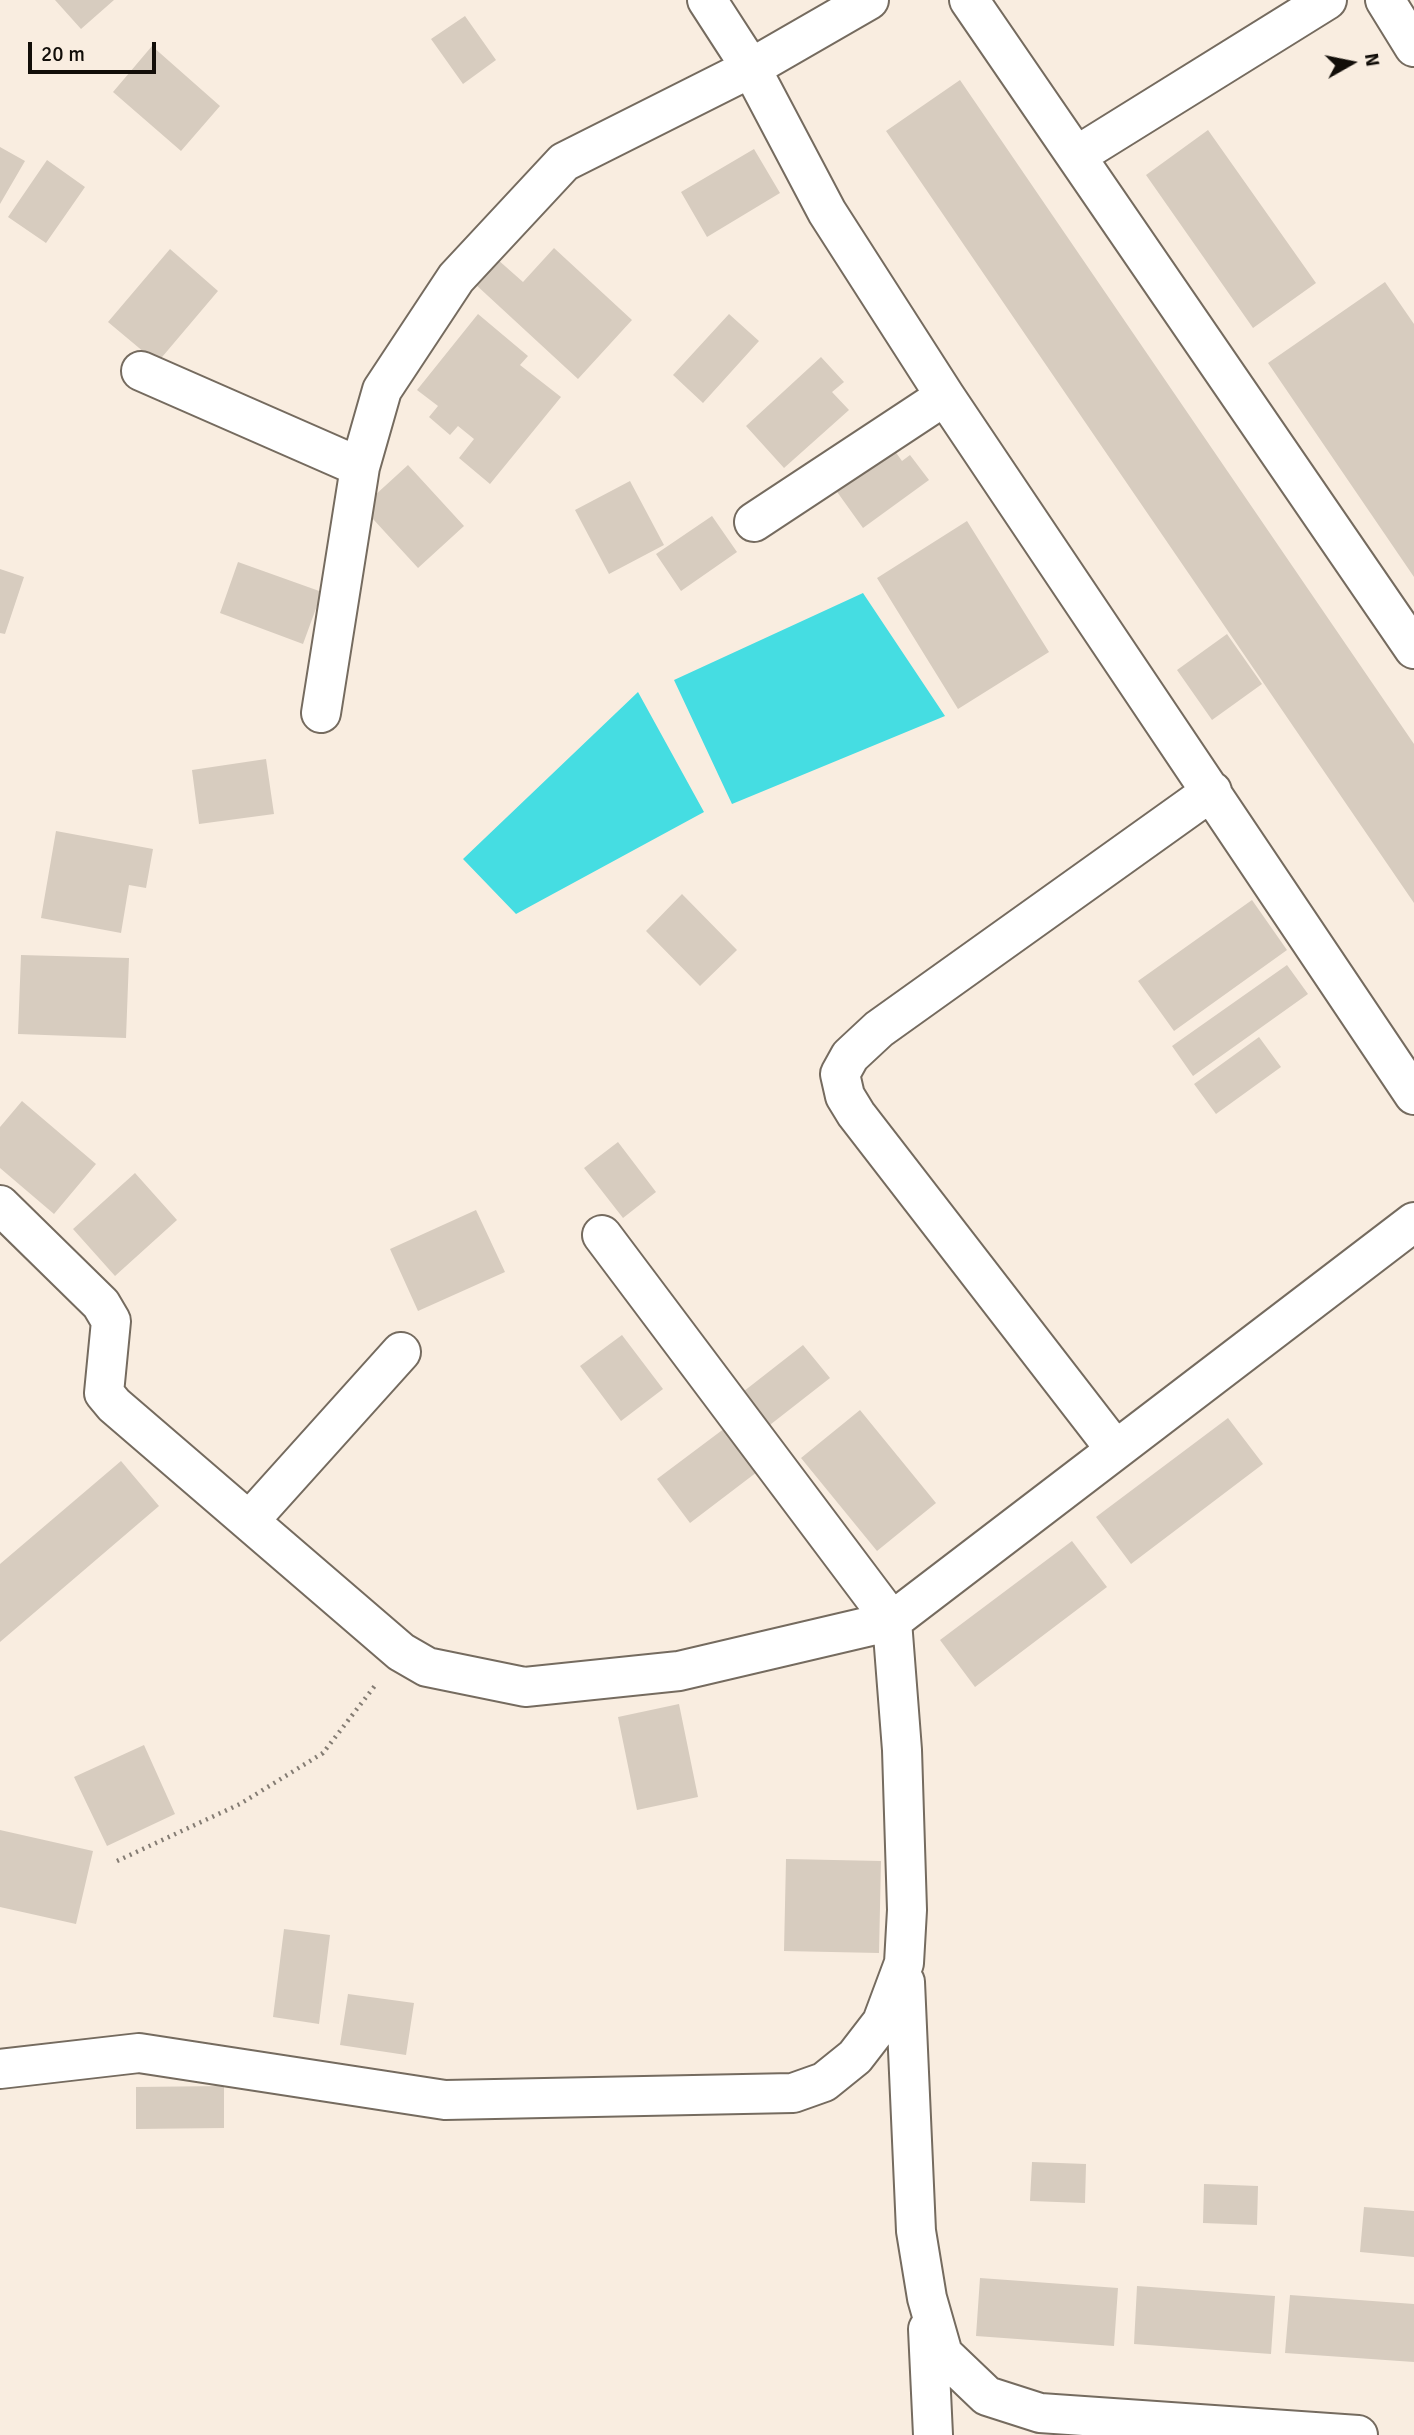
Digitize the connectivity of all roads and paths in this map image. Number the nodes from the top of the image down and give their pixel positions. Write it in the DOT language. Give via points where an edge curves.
graph roads {
  1 [pos="707,0"];
  2 [pos="869,0"];
  3 [pos="969,0"];
  4 [pos="1327,0"];
  5 [pos="1385,0"];
  6 [pos="1414,47"];
  7 [pos="751,68"];
  8 [pos="1076,156"];
  9 [pos="141,371"];
  10 [pos="945,396"];
  11 [pos="360,467"];
  12 [pos="754,522"];
  13 [pos="1414,649"];
  14 [pos="321,713"];
  15 [pos="1212,791"];
  16 [pos="1414,1095"];
  17 [pos="0,1205"];
  18 [pos="1414,1222"];
  19 [pos="602,1235"];
  20 [pos="401,1352"];
  21 [pos="1115,1449"];
  22 [pos="249,1521"];
  23 [pos="892,1621"];
  24 [pos="401,1652"];
  25 [pos="117,1861"];
  26 [pos="904,1963"];
  27 [pos="0,2069"];
  28 [pos="927,2298"];
  29 [pos="933,2435"];
  30 [pos="1359,2435"];
  1 -- 7 [label="street"];
  2 -- 7 [label="street"];
  3 -- 8 [label="street"];
  4 -- 8 [label="street"];
  5 -- 6 [label="street"];
  7 -- 10 [label="street" via="827,212"];
  7 -- 11 [label="street" via="564,162 456,278 382,390"];
  8 -- 13 [label="street"];
  9 -- 11 [label="street"];
  10 -- 12 [label="street"];
  10 -- 15 [label="street"];
  11 -- 14 [label="street"];
  15 -- 16 [label="street"];
  15 -- 21 [label="street" via="879,1029 850,1056 840,1074 845,1096 856,1114"];
  17 -- 22 [label="street" via="101,1304 111,1321 104,1393"];
  18 -- 21 [label="street"];
  19 -- 23 [label="street"];
  20 -- 22 [label="street"];
  21 -- 23 [label="street"];
  22 -- 24 [label="street"];
  23 -- 24 [label="street" via="679,1671 525,1687 428,1667"];
  23 -- 26 [label="street" via="902,1750"];
  24 -- 25 [label="path" via="323,1753 240,1804"];
  26 -- 27 [label="street" via="882,2022 855,2057 824,2082 793,2093 445,2100 139,2053"];
  26 -- 28 [label="street" via="915,2231"];
  28 -- 29 [label="street"];
  28 -- 30 [label="street" via="943,2354 987,2396 1041,2413"];
}
